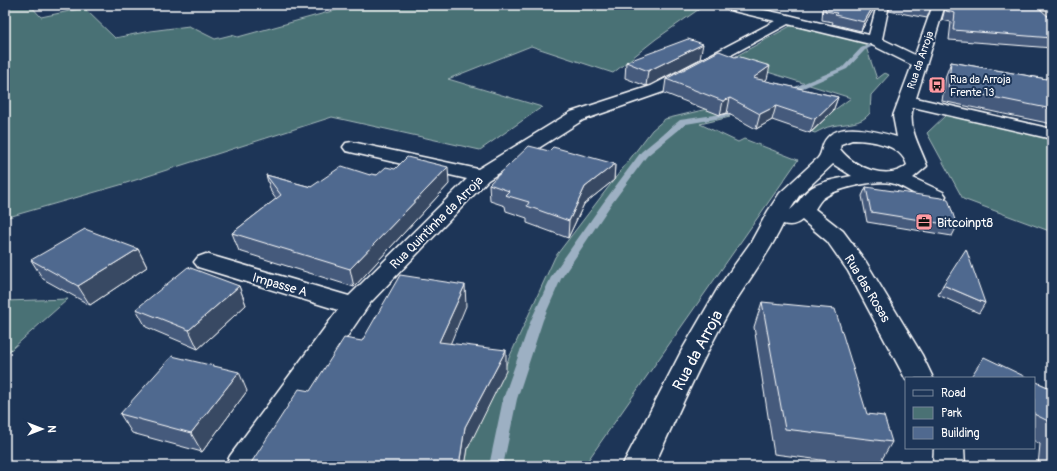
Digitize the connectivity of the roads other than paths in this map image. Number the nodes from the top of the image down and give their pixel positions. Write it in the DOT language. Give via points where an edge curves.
graph roads {
  1 [pos="883,5"];
  2 [pos="939,5"];
  3 [pos="733,7"];
  4 [pos="788,19"];
  5 [pos="875,41"];
  6 [pos="919,63"];
  7 [pos="904,108"];
  8 [pos="1052,134"];
  9 [pos="851,135"];
  10 [pos="352,147"];
  11 [pos="831,150"];
  12 [pos="917,162"];
  13 [pos="481,176"];
  14 [pos="885,177"];
  15 [pos="802,210"];
  16 [pos="764,239"];
  17 [pos="206,262"];
  18 [pos="354,306"];
  19 [pos="919,377"];
  20 [pos="949,449"];
  21 [pos="241,466"];
  22 [pos="638,466"];
  23 [pos="949,466"];
  1 -- 5 [label="street"];
  2 -- 6 [label="street, Rua da Arroja"];
  3 -- 4 [label="street"];
  4 -- 5 [label="street"];
  4 -- 13 [label="street, Rua Quintinha da Arroja" via="657,89 577,116"];
  5 -- 6 [label="street"];
  6 -- 7 [label="street, Rua da Arroja"];
  7 -- 8 [label="street" via="993,119"];
  7 -- 9 [label="street" via="871,130"];
  7 -- 12 [label="street, Rua da Arroja" via="906,139"];
  9 -- 11 [label="street, Rua da Arroja" via="835,140 831,144"];
  9 -- 12 [label="street" via="874,136 899,144 910,151"];
  10 -- 13 [label="street"];
  11 -- 14 [label="street" via="836,158 848,167"];
  11 -- 16 [label="street, Rua da Arroja" via="820,167 784,201"];
  12 -- 14 [label="street, Rua da Arroja" via="913,172 905,176"];
  12 -- 14 [label="street, Rua da Arroja" via="919,175 924,184 936,196"];
  13 -- 18 [label="street, Rua Quintinha da Arroja"];
  14 -- 15 [label="street, Rua da Arroja" via="831,186 815,195"];
  15 -- 16 [label="street, Rua da Arroja"];
  15 -- 19 [label="street, Rua das Rosas" via="834,236 858,268"];
  16 -- 22 [label="street, Rua da Arroja" via="727,294 688,362"];
  17 -- 18 [label="street, Impasse A"];
  18 -- 21 [label="street, Rua Quintinha da Arroja"];
  20 -- 23 [label="street"];
}
